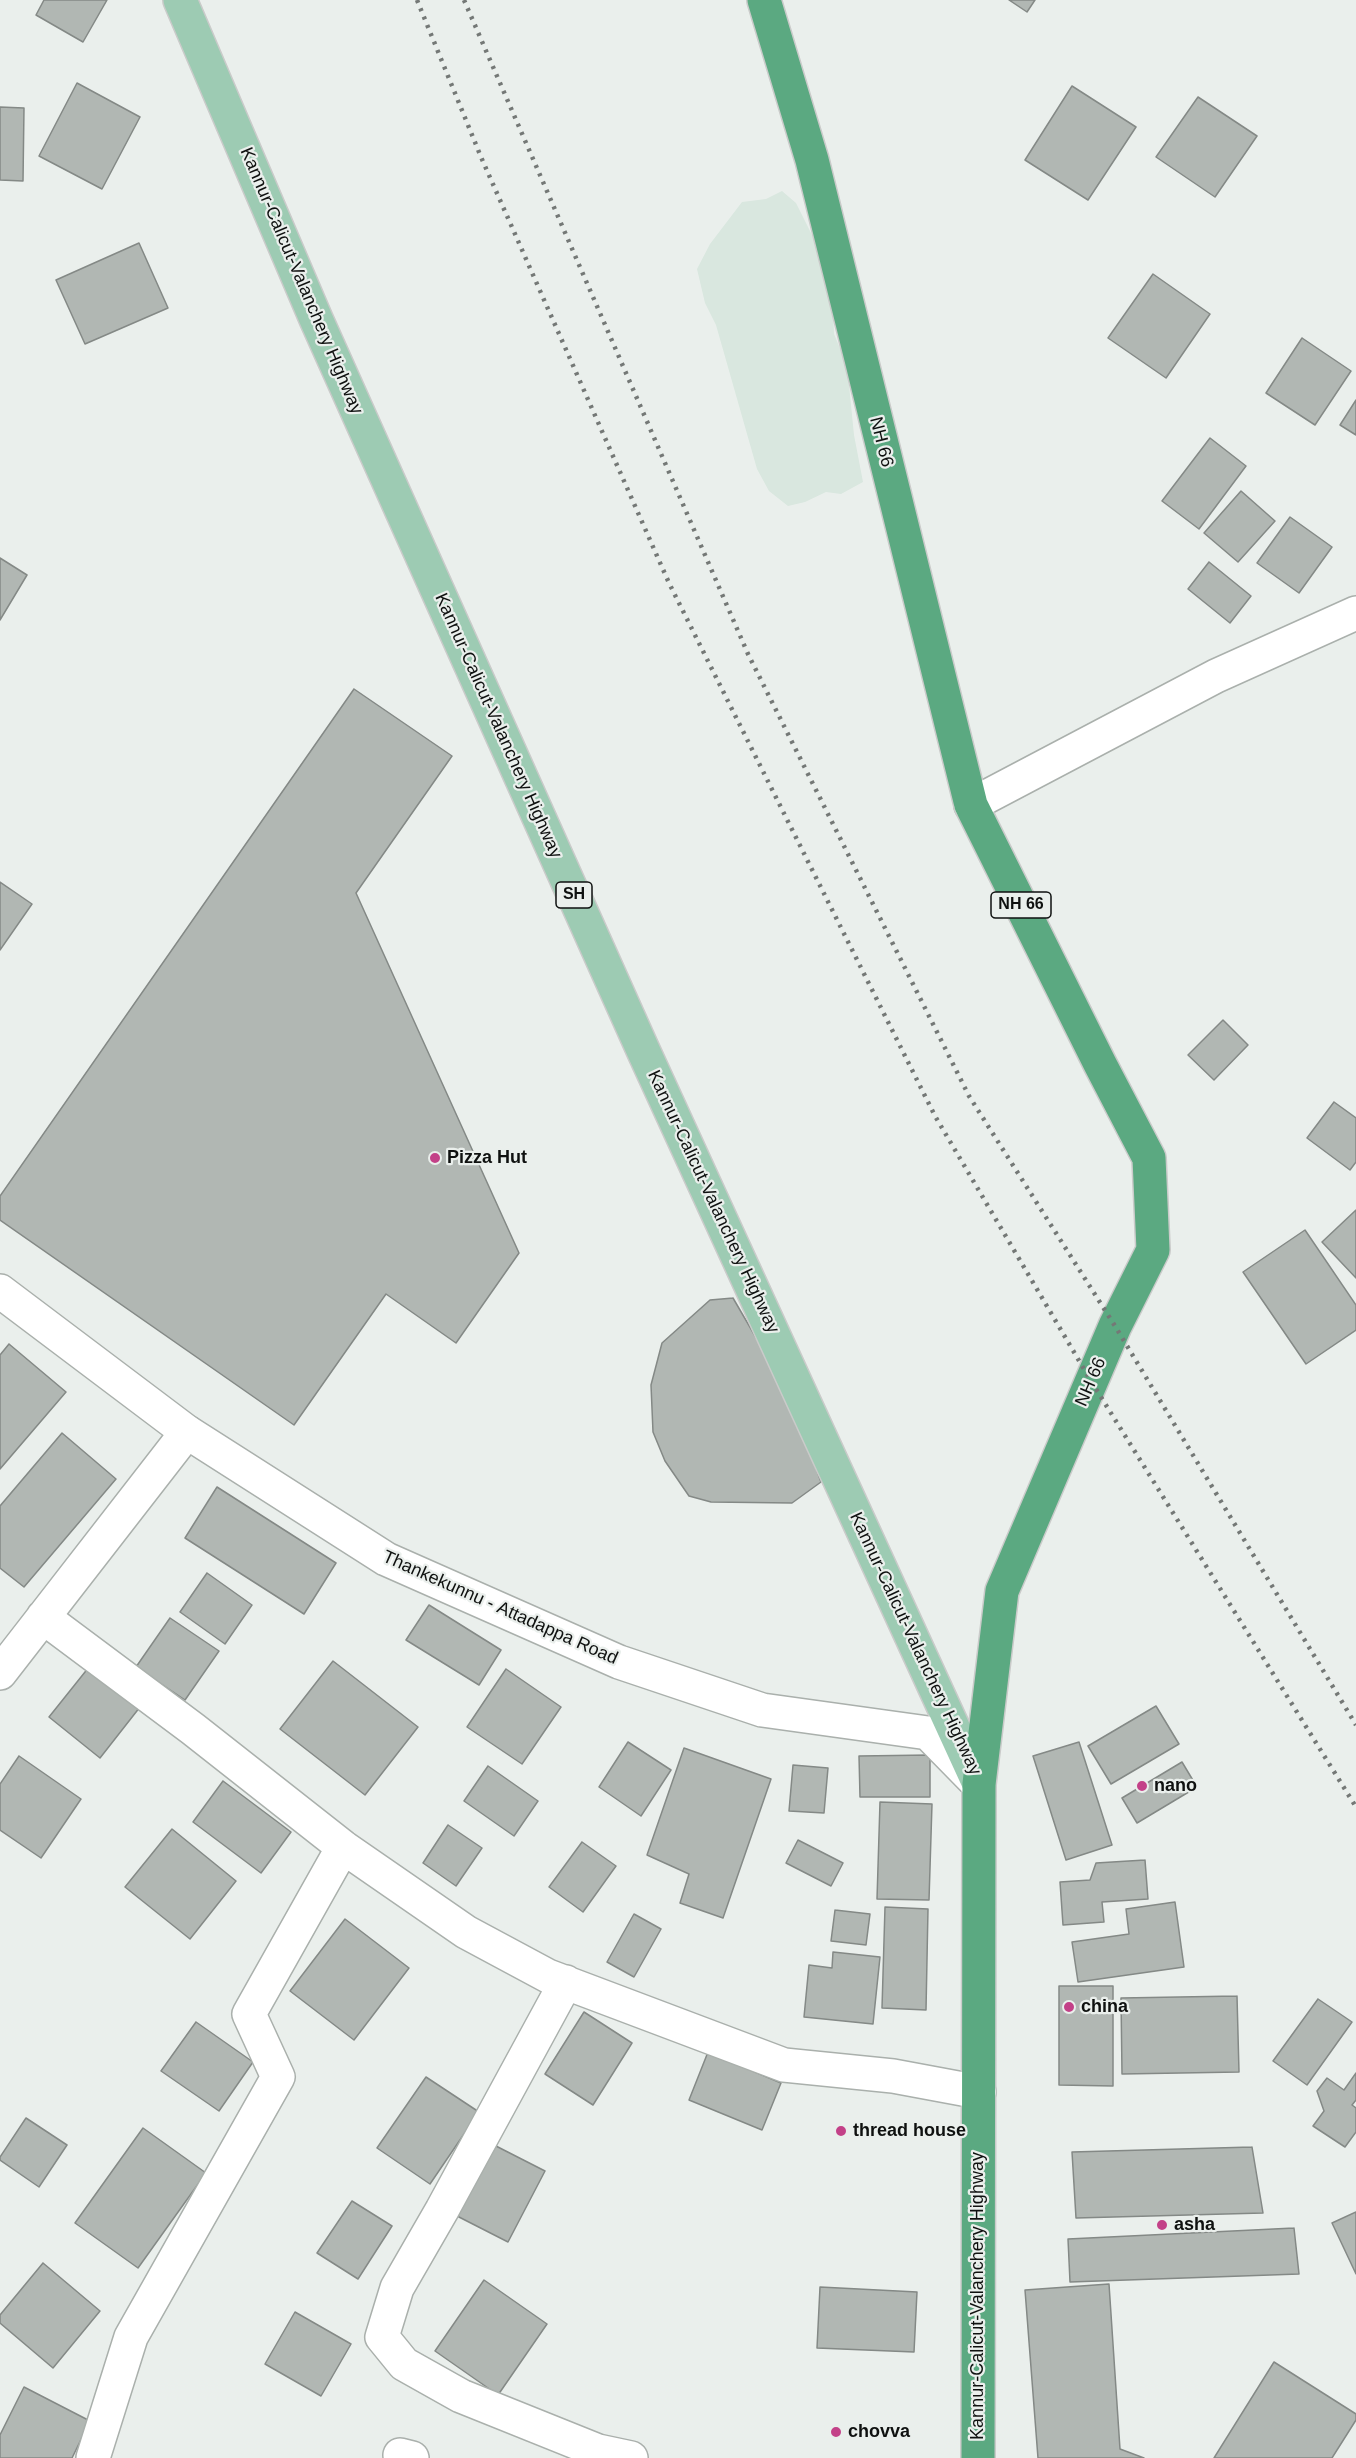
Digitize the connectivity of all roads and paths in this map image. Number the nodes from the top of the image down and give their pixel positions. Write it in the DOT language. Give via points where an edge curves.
graph roads {
  1 [pos="180,0"];
  2 [pos="764,0"];
  3 [pos="1356,613"];
  4 [pos="971,805"];
  5 [pos="0,1291"];
  6 [pos="187,1432"];
  7 [pos="43,1617"];
  8 [pos="0,1673"];
  9 [pos="979,1784"];
  10 [pos="343,1847"];
  11 [pos="566,1982"];
  12 [pos="979,2092"];
  13 [pos="93,2458"];
  14 [pos="631,2458"];
  15 [pos="978,2458"];
  1 -- 9 [label="main road, Kannur-Calicut-Valanchery Highway / SH" via="326,341 643,1050"];
  2 -- 4 [label="highway, NH 66 / NH 66" via="812,160"];
  3 -- 4 [label="street" via="1216,676"];
  4 -- 9 [label="highway, NH 66 / NH 66" via="1149,1158 1153,1250 1115,1326 1002,1591"];
  5 -- 6 [label="street, Thankekunnu - Attadappa Road"];
  6 -- 7 [label="street"];
  6 -- 9 [label="street, Thankekunnu - Attadappa Road" via="386,1559 576,1644 762,1710 928,1733"];
  7 -- 8 [label="street"];
  7 -- 10 [label="street"];
  9 -- 12 [label="highway, Kannur-Calicut-Valanchery Highway"];
  10 -- 11 [label="street" via="466,1932"];
  10 -- 13 [label="street" via="249,2013 278,2077 131,2337"];
  11 -- 12 [label="street" via="784,2065 893,2076"];
  11 -- 14 [label="street" via="397,2288 382,2337 404,2364 461,2396 598,2451"];
  12 -- 15 [label="highway, Kannur-Calicut-Valanchery Highway"];
}
